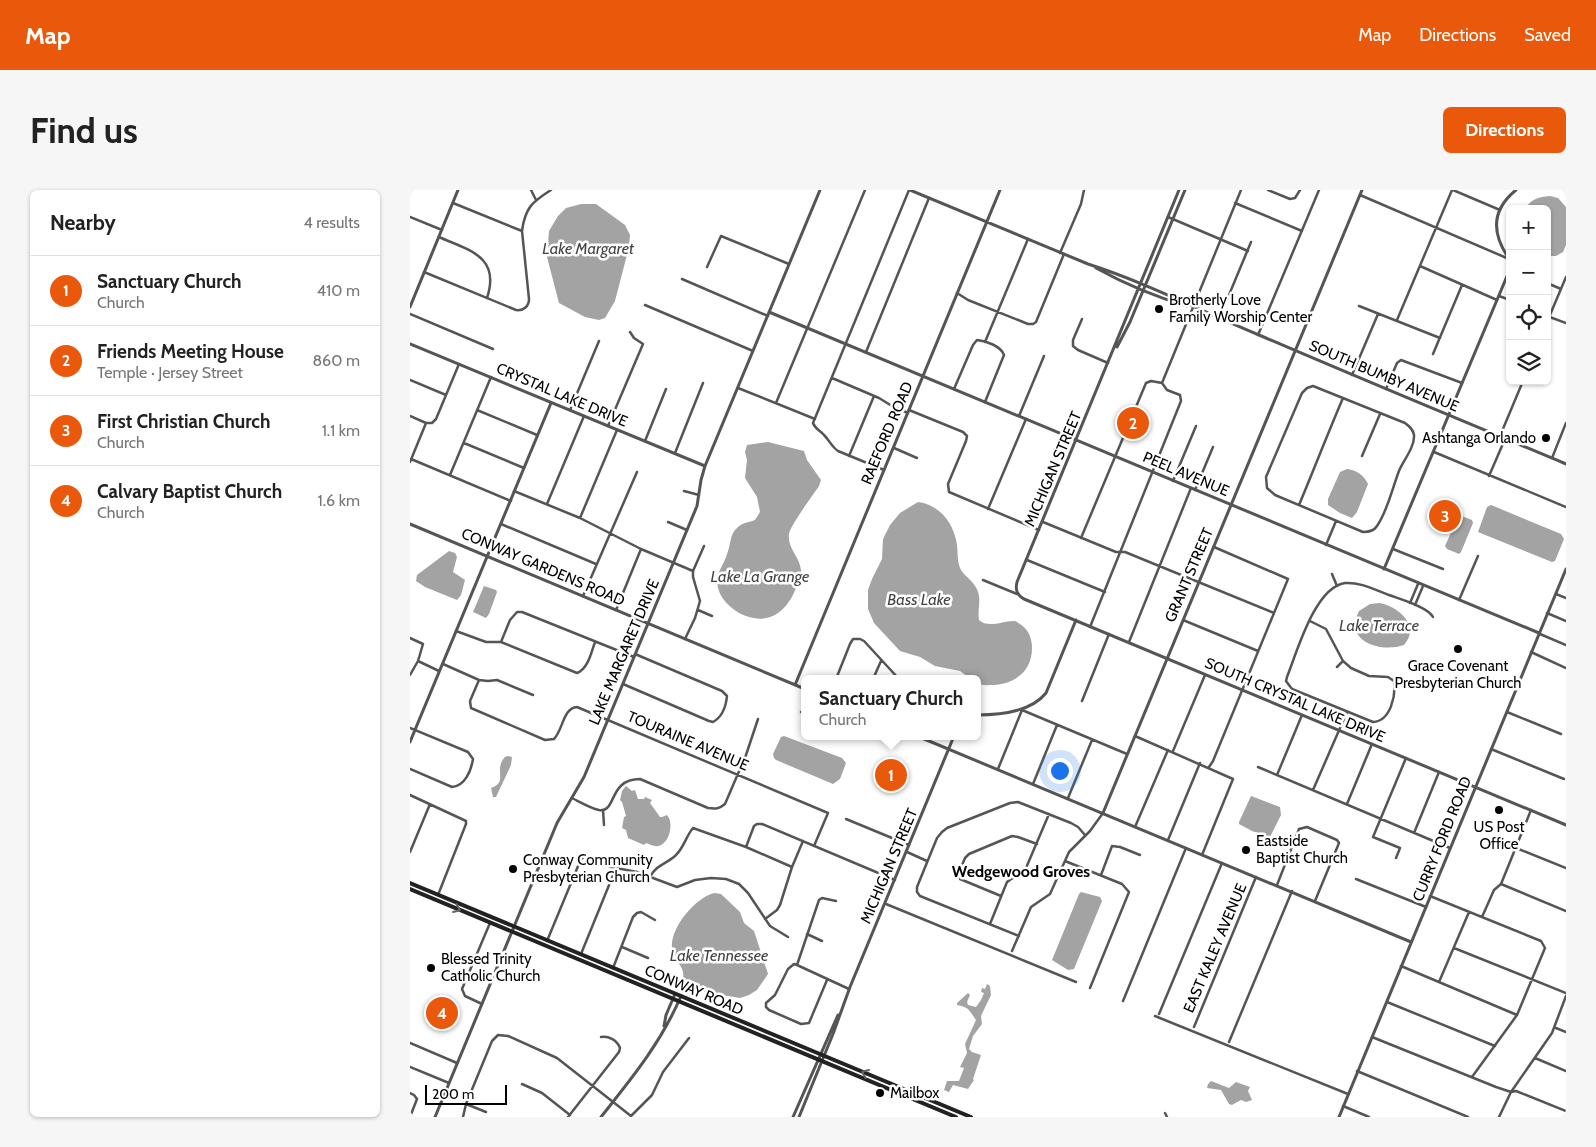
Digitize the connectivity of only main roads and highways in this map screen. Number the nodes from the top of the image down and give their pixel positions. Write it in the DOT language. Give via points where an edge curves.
graph roads {
  1 [pos="411,884"];
  2 [pos="410,889"];
  3 [pos="715,1017"];
  4 [pos="739,1021"];
  5 [pos="956,1117"];
  6 [pos="971,1117"];
  1 -- 4 [label="main road, CONWAY ROAD"];
  2 -- 3 [label="main road, CONWAY ROAD, one-way"];
  3 -- 4 [label="main road"];
  3 -- 5 [label="main road, CONWAY ROAD"];
  6 -- 4 [label="main road, CONWAY ROAD, one-way"];
}
